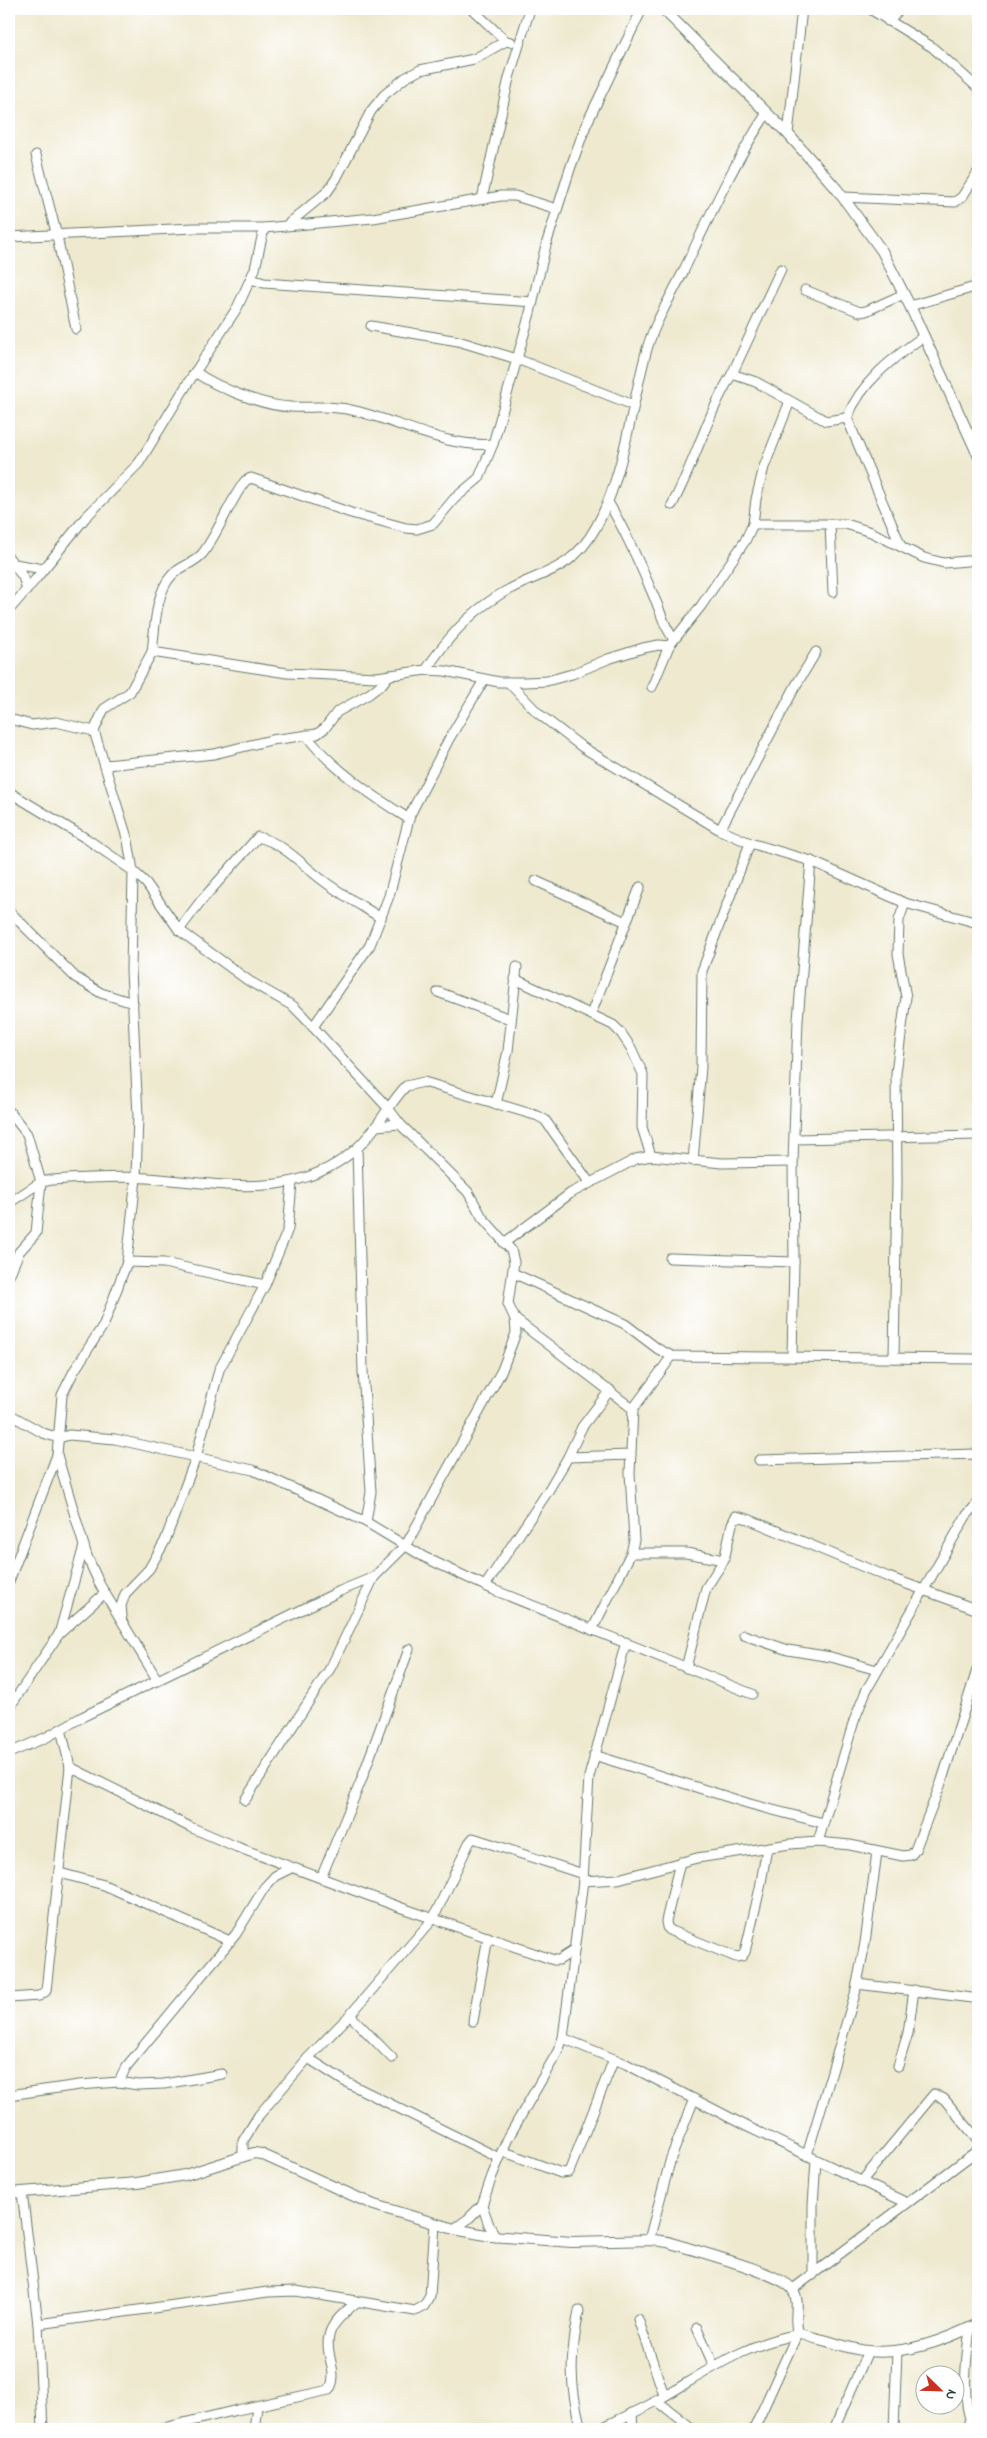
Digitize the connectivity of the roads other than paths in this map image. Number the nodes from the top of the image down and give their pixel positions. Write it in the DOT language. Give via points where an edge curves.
graph roads {
  1 [pos="472,9"];
  2 [pos="530,9"];
  3 [pos="642,9"];
  4 [pos="663,9"];
  5 [pos="802,9"];
  6 [pos="870,9"];
  7 [pos="900,9"];
  8 [pos="888,21"];
  9 [pos="506,41"];
  10 [pos="518,43"];
  11 [pos="978,88"];
  12 [pos="767,113"];
  13 [pos="788,134"];
  14 [pos="36,155"];
  15 [pos="978,172"];
  16 [pos="843,197"];
  17 [pos="482,199"];
  18 [pos="557,209"];
  19 [pos="287,225"];
  20 [pos="264,228"];
  21 [pos="57,236"];
  22 [pos="9,237"];
  23 [pos="781,269"];
  24 [pos="251,279"];
  25 [pos="978,286"];
  26 [pos="805,290"];
  27 [pos="904,294"];
  28 [pos="533,302"];
  29 [pos="910,306"];
  30 [pos="371,326"];
  31 [pos="76,330"];
  32 [pos="924,336"];
  33 [pos="517,359"];
  34 [pos="195,372"];
  35 [pos="732,374"];
  36 [pos="790,401"];
  37 [pos="633,405"];
  38 [pos="847,418"];
  39 [pos="493,444"];
  40 [pos="978,455"];
  41 [pos="608,502"];
  42 [pos="672,505"];
  43 [pos="753,524"];
  44 [pos="830,524"];
  45 [pos="901,546"];
  46 [pos="978,560"];
  47 [pos="12,561"];
  48 [pos="43,569"];
  49 [pos="27,590"];
  50 [pos="833,592"];
  51 [pos="9,610"];
  52 [pos="671,642"];
  53 [pos="152,652"];
  54 [pos="816,652"];
  55 [pos="426,670"];
  56 [pos="389,675"];
  57 [pos="484,680"];
  58 [pos="508,682"];
  59 [pos="652,687"];
  60 [pos="9,719"];
  61 [pos="94,731"];
  62 [pos="306,735"];
  63 [pos="106,765"];
  64 [pos="9,792"];
  65 [pos="409,819"];
  66 [pos="720,830"];
  67 [pos="750,843"];
  68 [pos="811,861"];
  69 [pos="133,871"];
  70 [pos="536,881"];
  71 [pos="640,887"];
  72 [pos="905,903"];
  73 [pos="9,911"];
  74 [pos="381,918"];
  75 [pos="626,922"];
  76 [pos="978,923"];
  77 [pos="179,930"];
  78 [pos="516,967"];
  79 [pos="515,980"];
  80 [pos="438,992"];
  81 [pos="132,1003"];
  82 [pos="591,1014"];
  83 [pos="510,1019"];
  84 [pos="313,1028"];
  85 [pos="496,1104"];
  86 [pos="388,1108"];
  87 [pos="9,1112"];
  88 [pos="400,1124"];
  89 [pos="376,1126"];
  90 [pos="978,1135"];
  91 [pos="896,1137"];
  92 [pos="795,1139"];
  93 [pos="357,1148"];
  94 [pos="651,1156"];
  95 [pos="694,1161"];
  96 [pos="793,1162"];
  97 [pos="136,1178"];
  98 [pos="41,1182"];
  99 [pos="589,1182"];
  100 [pos="292,1183"];
  101 [pos="9,1203"];
  102 [pos="504,1243"];
  103 [pos="670,1258"];
  104 [pos="127,1262"];
  105 [pos="794,1262"];
  106 [pos="512,1273"];
  107 [pos="9,1276"];
  108 [pos="265,1285"];
  109 [pos="515,1319"];
  110 [pos="672,1356"];
  111 [pos="792,1357"];
  112 [pos="894,1358"];
  113 [pos="978,1359"];
  114 [pos="610,1390"];
  115 [pos="633,1409"];
  116 [pos="9,1414"];
  117 [pos="59,1438"];
  118 [pos="978,1454"];
  119 [pos="57,1455"];
  120 [pos="631,1455"];
  121 [pos="196,1457"];
  122 [pos="568,1457"];
  123 [pos="759,1460"];
  124 [pos="978,1504"];
  125 [pos="366,1522"];
  126 [pos="406,1545"];
  127 [pos="84,1546"];
  128 [pos="631,1554"];
  129 [pos="724,1560"];
  130 [pos="374,1577"];
  131 [pos="9,1581"];
  132 [pos="485,1586"];
  133 [pos="924,1589"];
  134 [pos="106,1594"];
  135 [pos="125,1594"];
  136 [pos="978,1610"];
  137 [pos="122,1619"];
  138 [pos="592,1630"];
  139 [pos="59,1634"];
  140 [pos="744,1635"];
  141 [pos="626,1642"];
  142 [pos="409,1649"];
  143 [pos="978,1667"];
  144 [pos="686,1668"];
  145 [pos="877,1670"];
  146 [pos="158,1681"];
  147 [pos="752,1694"];
  148 [pos="9,1708"];
  149 [pos="61,1729"];
  150 [pos="9,1754"];
  151 [pos="594,1755"];
  152 [pos="70,1767"];
  153 [pos="246,1800"];
  154 [pos="823,1822"];
  155 [pos="818,1842"];
  156 [pos="767,1848"];
  157 [pos="877,1852"];
  158 [pos="680,1862"];
  159 [pos="291,1868"];
  160 [pos="60,1873"];
  161 [pos="583,1877"];
  162 [pos="321,1878"];
  163 [pos="432,1918"];
  164 [pos="488,1937"];
  165 [pos="230,1941"];
  166 [pos="573,1951"];
  167 [pos="858,1984"];
  168 [pos="914,1990"];
  169 [pos="9,1998"];
  170 [pos="972,1998"];
  171 [pos="350,2016"];
  172 [pos="473,2021"];
  173 [pos="564,2038"];
  174 [pos="308,2058"];
  175 [pos="392,2058"];
  176 [pos="614,2059"];
  177 [pos="898,2066"];
  178 [pos="222,2074"];
  179 [pos="119,2082"];
  180 [pos="9,2095"];
  181 [pos="694,2099"];
  182 [pos="978,2140"];
  183 [pos="978,2150"];
  184 [pos="501,2155"];
  185 [pos="807,2155"];
  186 [pos="243,2156"];
  187 [pos="816,2160"];
  188 [pos="861,2182"];
  189 [pos="22,2192"];
  190 [pos="9,2194"];
  191 [pos="907,2203"];
  192 [pos="482,2205"];
  193 [pos="435,2224"];
  194 [pos="454,2229"];
  195 [pos="496,2237"];
  196 [pos="649,2240"];
  197 [pos="814,2275"];
  198 [pos="793,2289"];
  199 [pos="357,2302"];
  200 [pos="579,2311"];
  201 [pos="638,2319"];
  202 [pos="38,2324"];
  203 [pos="974,2326"];
  204 [pos="697,2328"];
  205 [pos="797,2333"];
  206 [pos="868,2351"];
  207 [pos="897,2352"];
  208 [pos="714,2366"];
  209 [pos="664,2395"];
  210 [pos="656,2400"];
  211 [pos="257,2407"];
  212 [pos="632,2413"];
  213 [pos="835,2427"];
  214 [pos="43,2429"];
  215 [pos="159,2429"];
  216 [pos="254,2429"];
  217 [pos="581,2429"];
  218 [pos="599,2429"];
  219 [pos="633,2429"];
  220 [pos="693,2429"];
  221 [pos="754,2429"];
  222 [pos="894,2429"];
  223 [pos="973,2429"];
  1 -- 9 [label="street"];
  2 -- 10 [label="street"];
  3 -- 18 [label="street" via="586,124"];
  4 -- 12 [label="street"];
  5 -- 13 [label="street"];
  6 -- 8 [label="street"];
  7 -- 8 [label="street"];
  8 -- 11 [label="street" via="932,47"];
  9 -- 10 [label="street"];
  9 -- 19 [label="street" via="474,59 420,70 384,95 362,126 336,179 326,192"];
  10 -- 17 [label="street"];
  12 -- 13 [label="street"];
  12 -- 37 [label="street" via="707,221 654,328"];
  13 -- 16 [label="street"];
  14 -- 21 [label="street"];
  15 -- 16 [label="street" via="962,197 955,202"];
  16 -- 27 [label="street" via="882,251"];
  17 -- 18 [label="street" via="515,196"];
  17 -- 19 [label="street" via="373,218"];
  18 -- 28 [label="street"];
  19 -- 20 [label="street"];
  20 -- 21 [label="street" via="194,228"];
  20 -- 24 [label="street"];
  21 -- 22 [label="street"];
  21 -- 31 [label="street"];
  23 -- 35 [label="street"];
  24 -- 28 [label="street" via="264,283"];
  24 -- 34 [label="street" via="220,337"];
  25 -- 29 [label="street"];
  26 -- 27 [label="street" via="860,312"];
  27 -- 29 [label="street"];
  28 -- 33 [label="street"];
  29 -- 32 [label="street"];
  30 -- 33 [label="street" via="458,341"];
  32 -- 38 [label="street" via="871,380 856,398"];
  32 -- 40 [label="street"];
  33 -- 37 [label="street"];
  33 -- 39 [label="street"];
  34 -- 39 [label="street" via="265,404 335,407 467,444"];
  34 -- 48 [label="street" via="139,463 85,518"];
  35 -- 36 [label="street" via="756,382"];
  35 -- 42 [label="street" via="719,395 688,474"];
  36 -- 38 [label="street" via="826,421"];
  36 -- 43 [label="street" via="764,467"];
  37 -- 41 [label="street"];
  38 -- 45 [label="street"];
  39 -- 53 [label="street" via="479,478 454,499 433,524 417,529 352,513 251,478 245,481 202,554 192,564 172,574 164,587"];
  41 -- 52 [label="street" via="626,533"];
  41 -- 55 [label="street" via="596,528 574,557 560,567 521,582 492,599 448,641"];
  43 -- 44 [label="street"];
  43 -- 52 [label="street" via="731,564"];
  44 -- 45 [label="street" via="861,528"];
  44 -- 50 [label="street"];
  45 -- 46 [label="street" via="924,558 944,562"];
  47 -- 48 [label="street"];
  47 -- 49 [label="street"];
  48 -- 49 [label="street"];
  49 -- 51 [label="street"];
  52 -- 58 [label="street" via="643,648 547,681"];
  52 -- 59 [label="street"];
  53 -- 56 [label="street" via="287,673"];
  53 -- 61 [label="street" via="130,692 104,709"];
  54 -- 66 [label="street"];
  55 -- 56 [label="street"];
  55 -- 57 [label="street"];
  56 -- 62 [label="street" via="369,694 337,712 317,734"];
  57 -- 58 [label="street"];
  57 -- 65 [label="street" via="433,767"];
  58 -- 66 [label="street" via="539,714 582,747"];
  60 -- 61 [label="street" via="32,725 56,722"];
  61 -- 63 [label="street"];
  62 -- 63 [label="street" via="214,754"];
  62 -- 65 [label="street" via="315,747 360,786"];
  63 -- 69 [label="street" via="128,841"];
  64 -- 69 [label="street"];
  65 -- 74 [label="street"];
  66 -- 67 [label="street"];
  67 -- 68 [label="street"];
  67 -- 95 [label="street" via="702,971 701,1076"];
  68 -- 72 [label="street"];
  68 -- 92 [label="street" via="798,1020"];
  69 -- 77 [label="street" via="146,882"];
  69 -- 81 [label="street"];
  70 -- 75 [label="street"];
  71 -- 75 [label="street"];
  72 -- 76 [label="street"];
  72 -- 91 [label="street" via="899,920 899,966 906,997 896,1073"];
  73 -- 81 [label="street" via="75,977 101,993"];
  74 -- 77 [label="street" via="324,881 282,848 258,837"];
  74 -- 84 [label="street" via="370,945"];
  75 -- 82 [label="street"];
  77 -- 84 [label="street" via="248,981 293,1006"];
  78 -- 79 [label="street"];
  79 -- 82 [label="street"];
  79 -- 83 [label="street"];
  80 -- 83 [label="street"];
  81 -- 97 [label="street" via="138,1116"];
  82 -- 94 [label="street" via="621,1033 643,1074 642,1127"];
  83 -- 85 [label="street" via="508,1051"];
  84 -- 86 [label="street"];
  85 -- 86 [label="street" via="424,1082 406,1086"];
  85 -- 99 [label="street" via="545,1120"];
  86 -- 88 [label="street"];
  86 -- 89 [label="street"];
  87 -- 98 [label="street" via="27,1134"];
  88 -- 89 [label="street"];
  88 -- 102 [label="street" via="468,1192 482,1217"];
  89 -- 93 [label="street"];
  90 -- 91 [label="street"];
  91 -- 92 [label="street"];
  91 -- 112 [label="street"];
  92 -- 96 [label="street"];
  93 -- 100 [label="street" via="337,1162"];
  93 -- 125 [label="street" via="370,1492"];
  94 -- 95 [label="street"];
  94 -- 99 [label="street" via="636,1159"];
  95 -- 96 [label="street"];
  96 -- 105 [label="street"];
  97 -- 98 [label="street"];
  97 -- 100 [label="street" via="258,1186"];
  97 -- 104 [label="street"];
  98 -- 101 [label="street"];
  98 -- 107 [label="street" via="36,1233 19,1252"];
  99 -- 102 [label="street" via="541,1213"];
  100 -- 108 [label="street" via="288,1229"];
  102 -- 106 [label="street" via="511,1250"];
  103 -- 105 [label="street"];
  104 -- 108 [label="street" via="164,1263"];
  104 -- 117 [label="street" via="104,1324 62,1395"];
  105 -- 111 [label="street"];
  106 -- 109 [label="street" via="508,1304"];
  106 -- 110 [label="street" via="625,1324 658,1350"];
  108 -- 121 [label="street" via="219,1370"];
  109 -- 114 [label="street"];
  109 -- 126 [label="street" via="516,1333 502,1370"];
  110 -- 111 [label="street"];
  110 -- 115 [label="street"];
  111 -- 112 [label="street"];
  112 -- 113 [label="street"];
  114 -- 115 [label="street"];
  114 -- 122 [label="street" via="582,1427"];
  115 -- 120 [label="street"];
  116 -- 117 [label="street"];
  117 -- 119 [label="street"];
  117 -- 121 [label="street" via="69,1435 115,1439"];
  118 -- 123 [label="street"];
  119 -- 127 [label="street"];
  119 -- 131 [label="street"];
  120 -- 122 [label="street"];
  120 -- 128 [label="street" via="634,1540"];
  121 -- 125 [label="street" via="253,1470"];
  121 -- 135 [label="street" via="160,1550 149,1569"];
  122 -- 132 [label="street"];
  124 -- 133 [label="street" via="966,1516"];
  125 -- 126 [label="street"];
  126 -- 130 [label="street"];
  126 -- 132 [label="street"];
  127 -- 134 [label="street"];
  127 -- 139 [label="street"];
  128 -- 129 [label="street" via="686,1553"];
  128 -- 138 [label="street"];
  129 -- 133 [label="street" via="736,1516"];
  129 -- 144 [label="street" via="706,1588"];
  130 -- 146 [label="street"];
  130 -- 153 [label="street" via="331,1667"];
  132 -- 138 [label="street"];
  133 -- 136 [label="street"];
  133 -- 145 [label="street"];
  134 -- 135 [label="street"];
  134 -- 137 [label="street"];
  134 -- 139 [label="street"];
  135 -- 137 [label="street" via="121,1606"];
  137 -- 146 [label="street"];
  138 -- 141 [label="street"];
  139 -- 148 [label="street"];
  140 -- 145 [label="street" via="788,1650 831,1657"];
  141 -- 144 [label="street"];
  141 -- 151 [label="street"];
  142 -- 162 [label="street"];
  143 -- 157 [label="street" via="941,1783 915,1850 911,1855 903,1856"];
  144 -- 147 [label="street"];
  145 -- 154 [label="street" via="854,1721"];
  146 -- 149 [label="street"];
  149 -- 150 [label="street"];
  149 -- 152 [label="street"];
  151 -- 154 [label="street" via="741,1801"];
  151 -- 161 [label="street" via="589,1777"];
  152 -- 159 [label="street" via="190,1828"];
  152 -- 160 [label="street"];
  154 -- 155 [label="street"];
  155 -- 156 [label="street"];
  155 -- 157 [label="street"];
  156 -- 158 [label="street"];
  156 -- 158 [label="street" via="745,1952 736,1957 667,1927"];
  157 -- 167 [label="street"];
  158 -- 161 [label="street" via="618,1879"];
  159 -- 162 [label="street"];
  159 -- 165 [label="street" via="275,1876 264,1888"];
  160 -- 165 [label="street" via="104,1885"];
  160 -- 169 [label="street" via="46,1991 39,1996"];
  161 -- 163 [label="street" via="473,1838"];
  161 -- 166 [label="street"];
  162 -- 163 [label="street"];
  163 -- 164 [label="street"];
  163 -- 171 [label="street"];
  164 -- 166 [label="street" via="554,1960"];
  164 -- 172 [label="street"];
  165 -- 179 [label="street" via="126,2067"];
  166 -- 173 [label="street"];
  167 -- 168 [label="street"];
  167 -- 185 [label="street"];
  168 -- 170 [label="street"];
  168 -- 177 [label="street" via="908,2033"];
  171 -- 174 [label="street"];
  171 -- 175 [label="street"];
  173 -- 176 [label="street"];
  173 -- 184 [label="street"];
  174 -- 184 [label="street" via="344,2082"];
  174 -- 186 [label="street" via="247,2133 243,2141"];
  176 -- 181 [label="street"];
  176 -- 184 [label="street" via="569,2172 561,2173"];
  178 -- 179 [label="street" via="164,2084"];
  179 -- 180 [label="street" via="55,2087"];
  181 -- 185 [label="street"];
  181 -- 196 [label="street" via="671,2158"];
  182 -- 188 [label="street" via="944,2099 934,2094"];
  183 -- 191 [label="street"];
  184 -- 192 [label="street"];
  185 -- 187 [label="street"];
  186 -- 189 [label="street" via="185,2174 137,2183"];
  186 -- 193 [label="street" via="261,2154 374,2205"];
  187 -- 188 [label="street"];
  187 -- 197 [label="street"];
  188 -- 191 [label="street"];
  189 -- 190 [label="street"];
  189 -- 202 [label="street"];
  191 -- 197 [label="street"];
  192 -- 194 [label="street"];
  192 -- 195 [label="street"];
  193 -- 194 [label="street"];
  193 -- 199 [label="street" via="432,2288 424,2306 415,2311"];
  194 -- 195 [label="street"];
  195 -- 196 [label="street" via="572,2242"];
  196 -- 198 [label="street" via="668,2242 775,2276"];
  197 -- 198 [label="street"];
  198 -- 205 [label="street"];
  199 -- 202 [label="street" via="296,2291 268,2292"];
  199 -- 211 [label="street" via="329,2334 334,2380 329,2390"];
  200 -- 217 [label="street" via="571,2365 572,2394"];
  201 -- 209 [label="street"];
  202 -- 214 [label="street"];
  203 -- 207 [label="street" via="926,2345"];
  203 -- 223 [label="street" via="965,2376 967,2409"];
  204 -- 208 [label="street"];
  205 -- 206 [label="street"];
  205 -- 208 [label="street" via="753,2347"];
  205 -- 221 [label="street"];
  206 -- 207 [label="street"];
  206 -- 213 [label="street"];
  207 -- 222 [label="street"];
  208 -- 209 [label="street"];
  209 -- 210 [label="street"];
  210 -- 212 [label="street"];
  210 -- 220 [label="street"];
  211 -- 215 [label="street"];
  211 -- 216 [label="street"];
  212 -- 218 [label="street"];
  212 -- 219 [label="street"];
}
